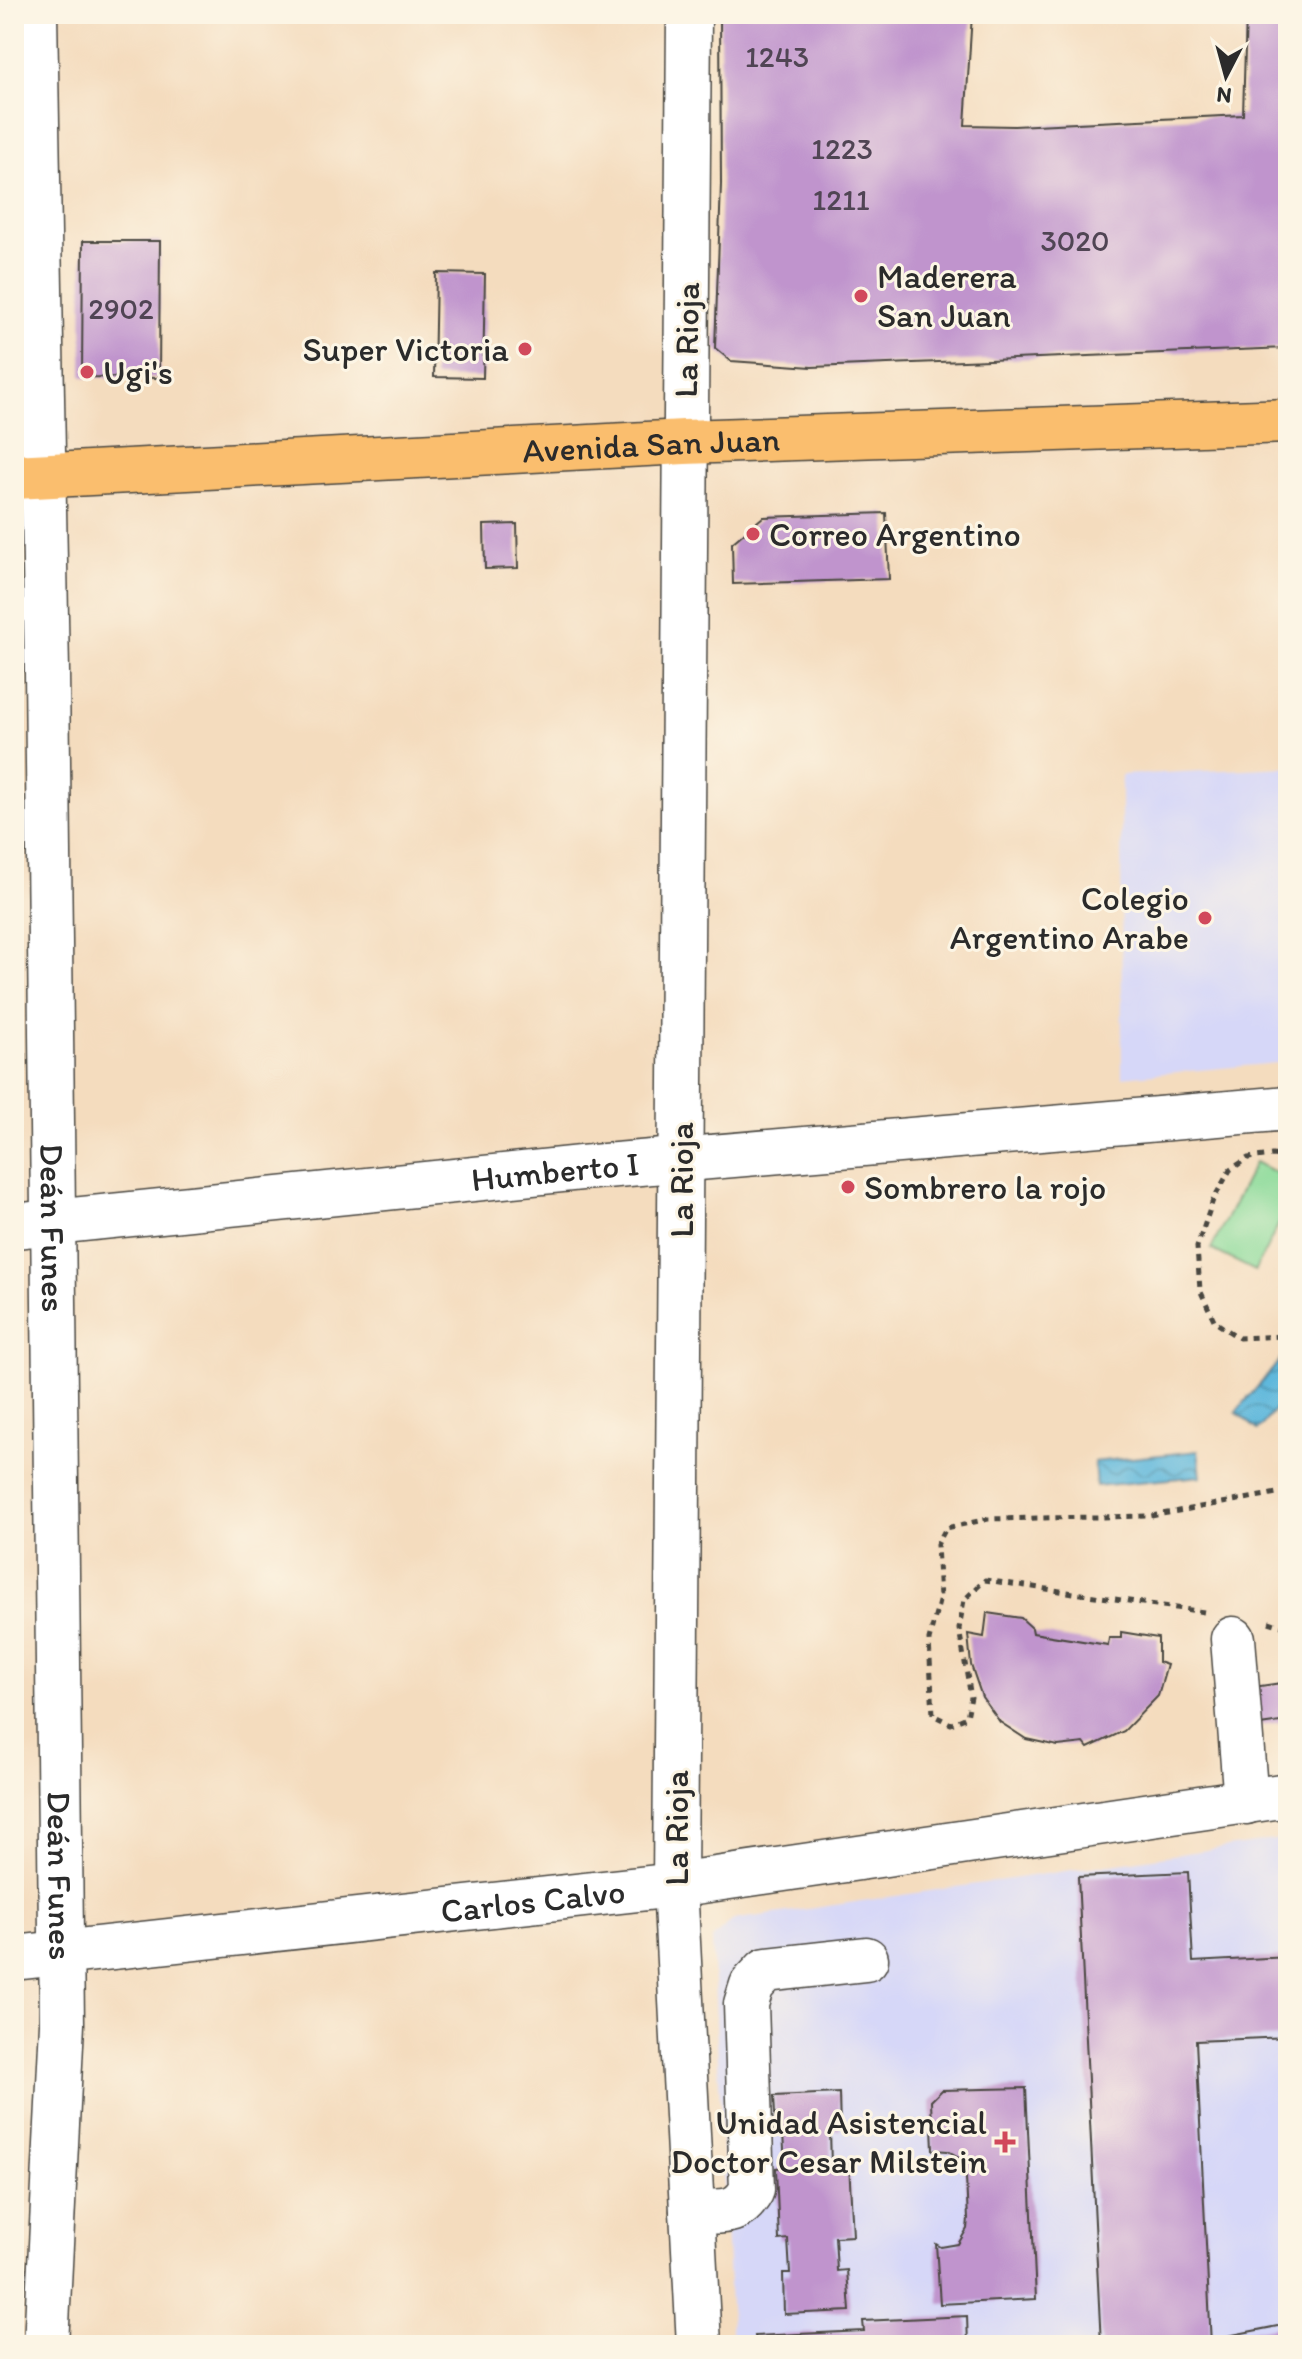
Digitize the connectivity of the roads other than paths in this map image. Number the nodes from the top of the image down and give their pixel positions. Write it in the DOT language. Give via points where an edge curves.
graph roads {
  1 [pos="35,14"];
  2 [pos="689,14"];
  3 [pos="1288,421"];
  4 [pos="684,442"];
  5 [pos="29,476"];
  6 [pos="1288,1108"];
  7 [pos="682,1159"];
  8 [pos="33,1225"];
  9 [pos="1239,1625"];
  10 [pos="1288,1795"];
  11 [pos="1246,1802"];
  12 [pos="675,1885"];
  13 [pos="61,1953"];
  14 [pos="14,1958"];
  15 [pos="866,1959"];
  16 [pos="692,2211"];
  17 [pos="46,2345"];
  18 [pos="699,2345"];
  1 -- 5 [label="street, Deán Funes"];
  2 -- 4 [label="street, La Rioja"];
  3 -- 4 [label="main road, Avenida San Juan"];
  4 -- 5 [label="main road, Avenida San Juan"];
  4 -- 7 [label="street, La Rioja"];
  5 -- 8 [label="street, Deán Funes"];
  6 -- 7 [label="street, Humberto I"];
  7 -- 8 [label="street, Humberto I"];
  7 -- 12 [label="street, La Rioja"];
  8 -- 13 [label="street, Deán Funes"];
  9 -- 11 [label="street"];
  10 -- 11 [label="street, Carlos Calvo"];
  11 -- 12 [label="street, Carlos Calvo"];
  12 -- 13 [label="street, Carlos Calvo"];
  12 -- 16 [label="street, La Rioja"];
  13 -- 14 [label="street, Carlos Calvo"];
  13 -- 17 [label="street, Deán Funes"];
  15 -- 16 [label="street" via="766,1970 752,1985 746,2004 752,2190 733,2210"];
  16 -- 18 [label="street, La Rioja"];
}
